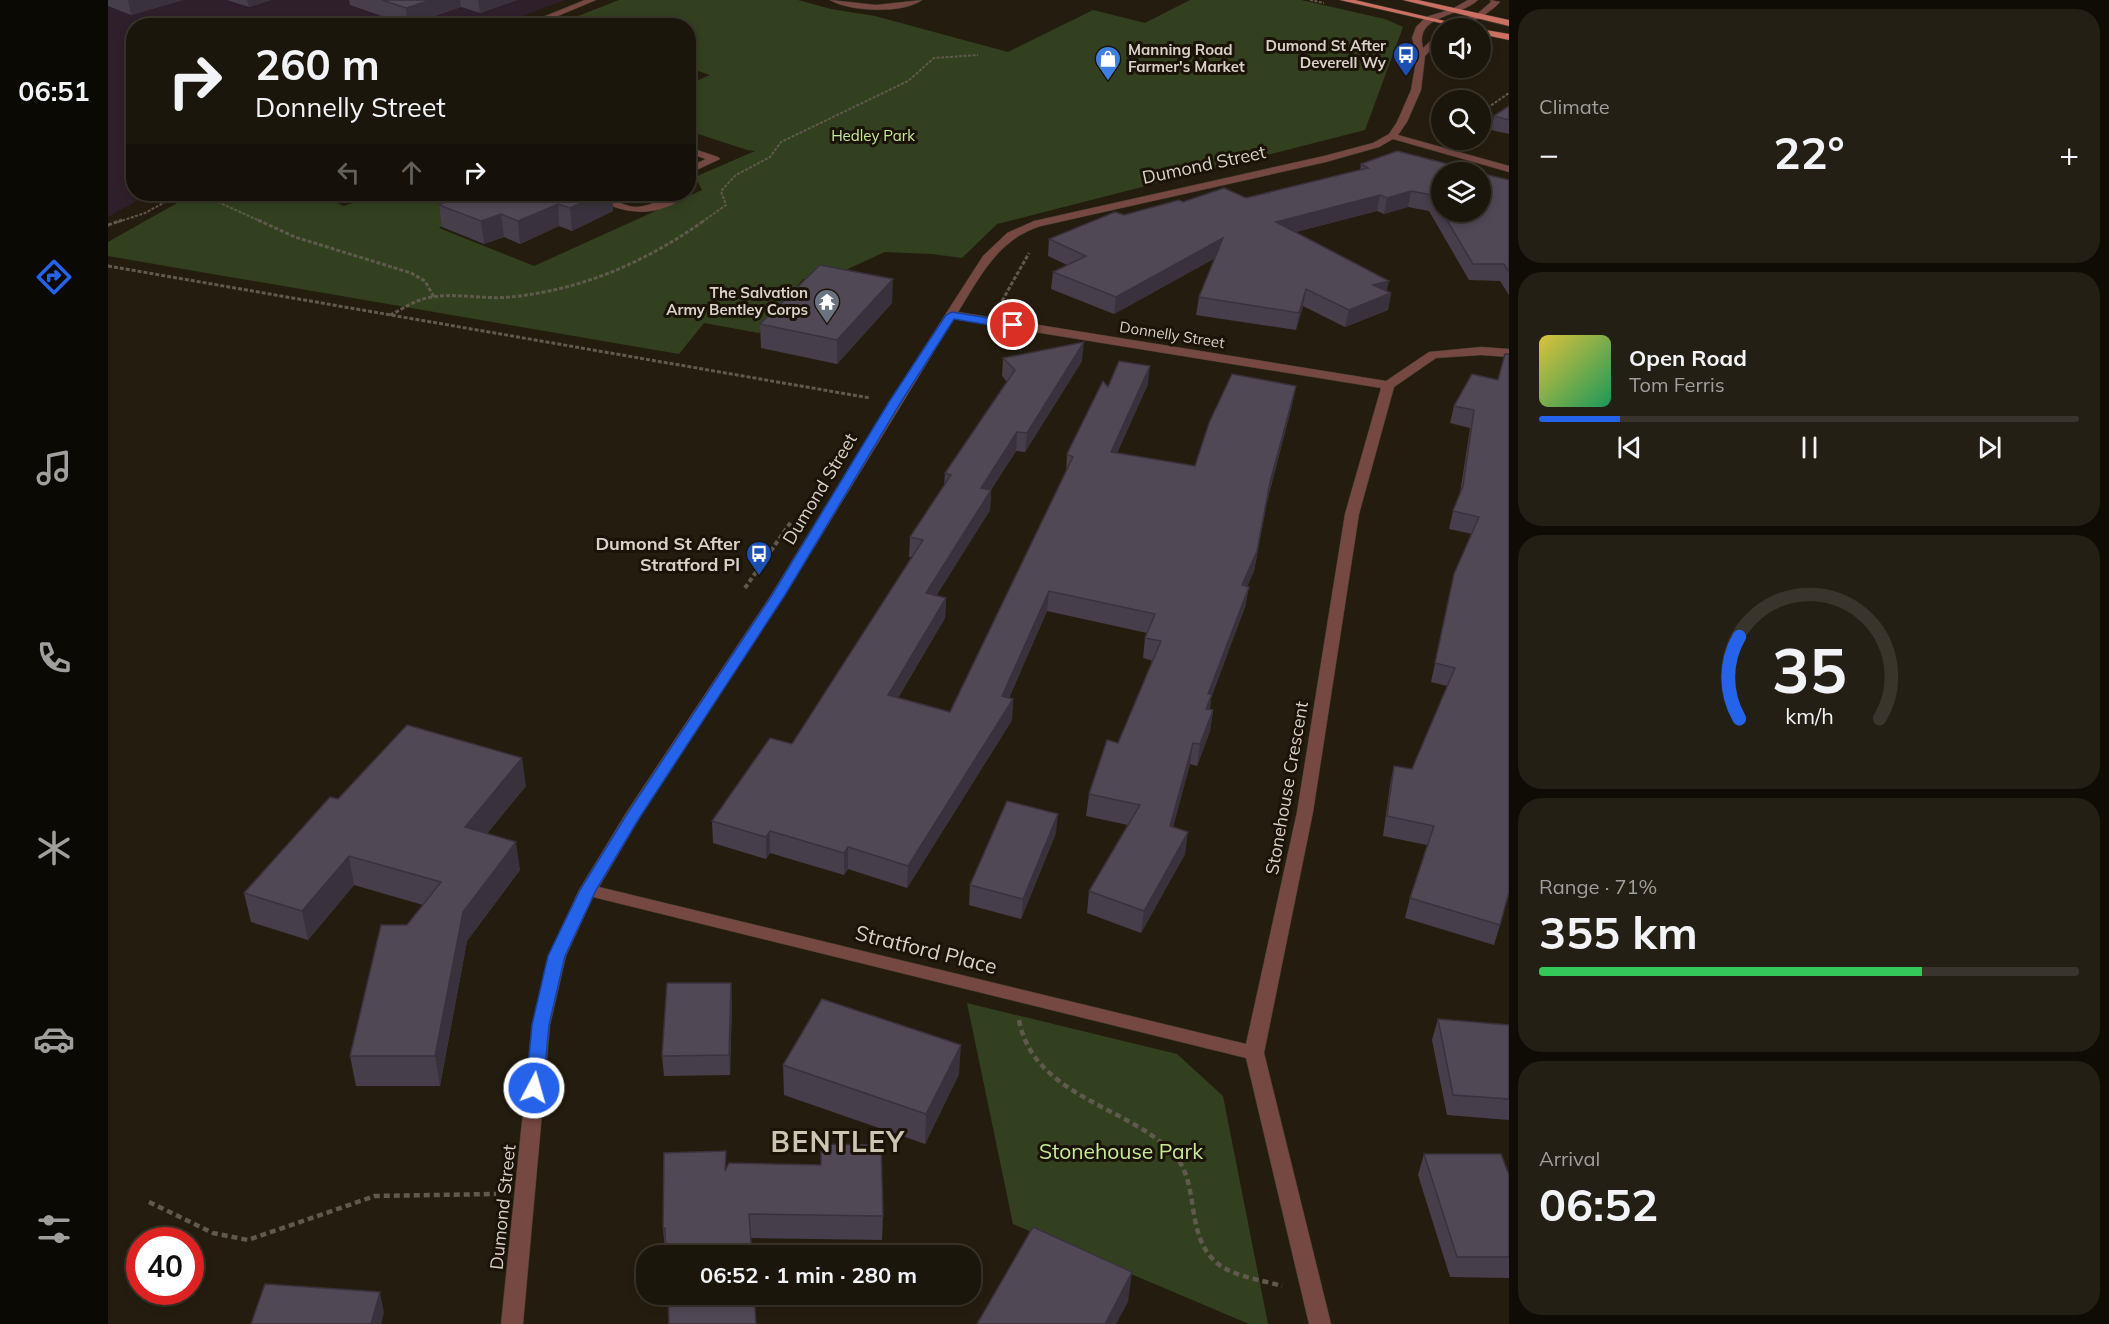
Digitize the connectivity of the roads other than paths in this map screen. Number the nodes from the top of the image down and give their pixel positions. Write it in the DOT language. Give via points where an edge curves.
graph roads {
  1 [pos="592,0"];
  2 [pos="834,0"];
  3 [pos="918,0"];
  4 [pos="1344,0"];
  5 [pos="1407,0"];
  6 [pos="1474,0"];
  7 [pos="1494,0"];
  8 [pos="1455,11"];
  9 [pos="1480,16"];
  10 [pos="546,18"];
  11 [pos="1474,18"];
  12 [pos="1428,19"];
  13 [pos="1431,20"];
  14 [pos="1509,22"];
  15 [pos="1491,33"];
  16 [pos="1509,37"];
  17 [pos="1431,45"];
  18 [pos="1421,56"];
  19 [pos="1392,136"];
  20 [pos="696,153"];
  21 [pos="696,167"];
  22 [pos="1509,169"];
  23 [pos="610,201"];
  24 [pos="666,201"];
  25 [pos="952,315"];
  26 [pos="1509,353"];
  27 [pos="1388,385"];
  28 [pos="588,890"];
  29 [pos="1254,1053"];
  30 [pos="512,1324"];
  31 [pos="1320,1324"];
  1 -- 10 [label="street"];
  2 -- 3 [label="street" via="885,8"];
  4 -- 12 [label="main road"];
  5 -- 8 [label="main road"];
  6 -- 8 [label="street"];
  7 -- 9 [label="street"];
  8 -- 9 [label="main road"];
  8 -- 12 [label="street"];
  9 -- 11 [label="street"];
  9 -- 14 [label="main road"];
  12 -- 13 [label="main road"];
  12 -- 18 [label="street" via="1416,38"];
  15 -- 16 [label="main road"];
  17 -- 18 [label="street"];
  18 -- 19 [label="street" via="1416,90"];
  19 -- 22 [label="street"];
  19 -- 25 [label="street, Dumond Street" via="1337,156 1024,227 996,246"];
  20 -- 21 [label="street" via="715,159"];
  23 -- 24 [label="street" via="626,209 637,209"];
  25 -- 27 [label="street, Donnelly Street"];
  25 -- 28 [label="street, Dumond Street"];
  26 -- 27 [label="street" via="1433,355"];
  27 -- 29 [label="street, Stonehouse Crescent" via="1352,514 1305,812"];
  28 -- 29 [label="street, Stratford Place"];
  28 -- 30 [label="street, Dumond Street" via="556,956 541,1025"];
  29 -- 31 [label="street, Stonehouse Crescent"];
}
